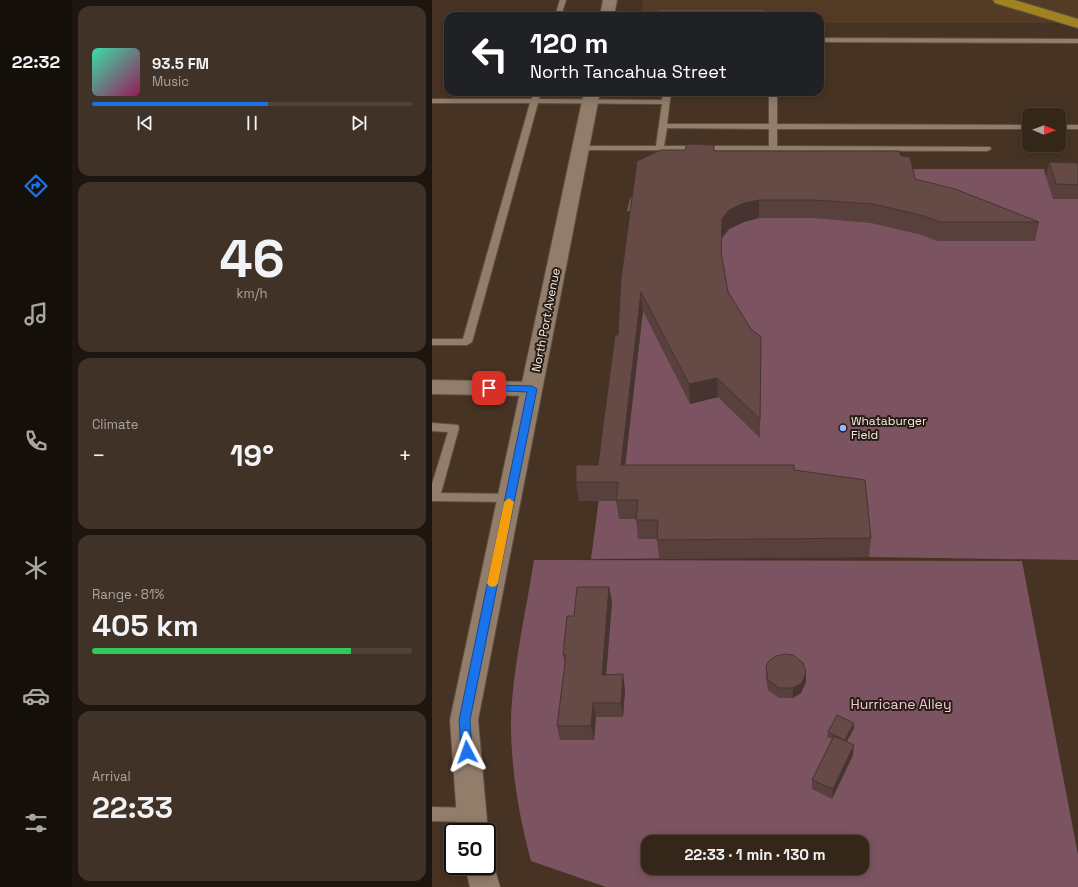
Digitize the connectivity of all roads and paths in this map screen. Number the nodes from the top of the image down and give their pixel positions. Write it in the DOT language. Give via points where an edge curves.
graph roads {
  1 [pos="563,0"];
  2 [pos="610,0"];
  3 [pos="1000,0"];
  4 [pos="559,12"];
  5 [pos="608,12"];
  6 [pos="1078,24"];
  7 [pos="824,40"];
  8 [pos="1078,41"];
  9 [pos="536,96"];
  10 [pos="667,96"];
  11 [pos="773,96"];
  12 [pos="591,97"];
  13 [pos="432,101"];
  14 [pos="535,101"];
  15 [pos="666,102"];
  16 [pos="663,126"];
  17 [pos="773,126"];
  18 [pos="1022,127"];
  19 [pos="1066,127"];
  20 [pos="1078,127"];
  21 [pos="580,148"];
  22 [pos="660,148"];
  23 [pos="773,148"];
  24 [pos="987,148"];
  25 [pos="432,342"];
  26 [pos="432,387"];
  27 [pos="532,389"];
  28 [pos="432,428"];
  29 [pos="510,498"];
  30 [pos="433,499"];
  31 [pos="432,814"];
  32 [pos="472,823"];
  33 [pos="482,875"];
  34 [pos="485,887"];
  1 -- 4 [label="lane"];
  2 -- 5 [label="main road"];
  3 -- 6 [label="highway"];
  7 -- 8 [label="lane"];
  9 -- 14 [label="lane"];
  10 -- 15 [label="lane"];
  11 -- 17 [label="lane"];
  12 -- 14 [label="lane"];
  12 -- 15 [label="lane"];
  12 -- 21 [label="main road, North Port Avenue"];
  13 -- 14 [label="lane"];
  14 -- 25 [label="lane" via="467,342"];
  15 -- 16 [label="lane"];
  16 -- 17 [label="lane"];
  16 -- 22 [label="lane"];
  17 -- 18 [label="lane"];
  17 -- 23 [label="lane"];
  19 -- 20 [label="lane"];
  21 -- 22 [label="lane"];
  21 -- 27 [label="main road, North Port Avenue"];
  22 -- 23 [label="lane"];
  23 -- 24 [label="lane"];
  26 -- 27 [label="main road"];
  27 -- 29 [label="main road, North Port Avenue"];
  28 -- 30 [label="lane" via="454,428"];
  29 -- 30 [label="lane"];
  29 -- 32 [label="main road, North Port Avenue" via="464,720"];
  31 -- 32 [label="lane"];
  33 -- 34 [label="main road"];
}
